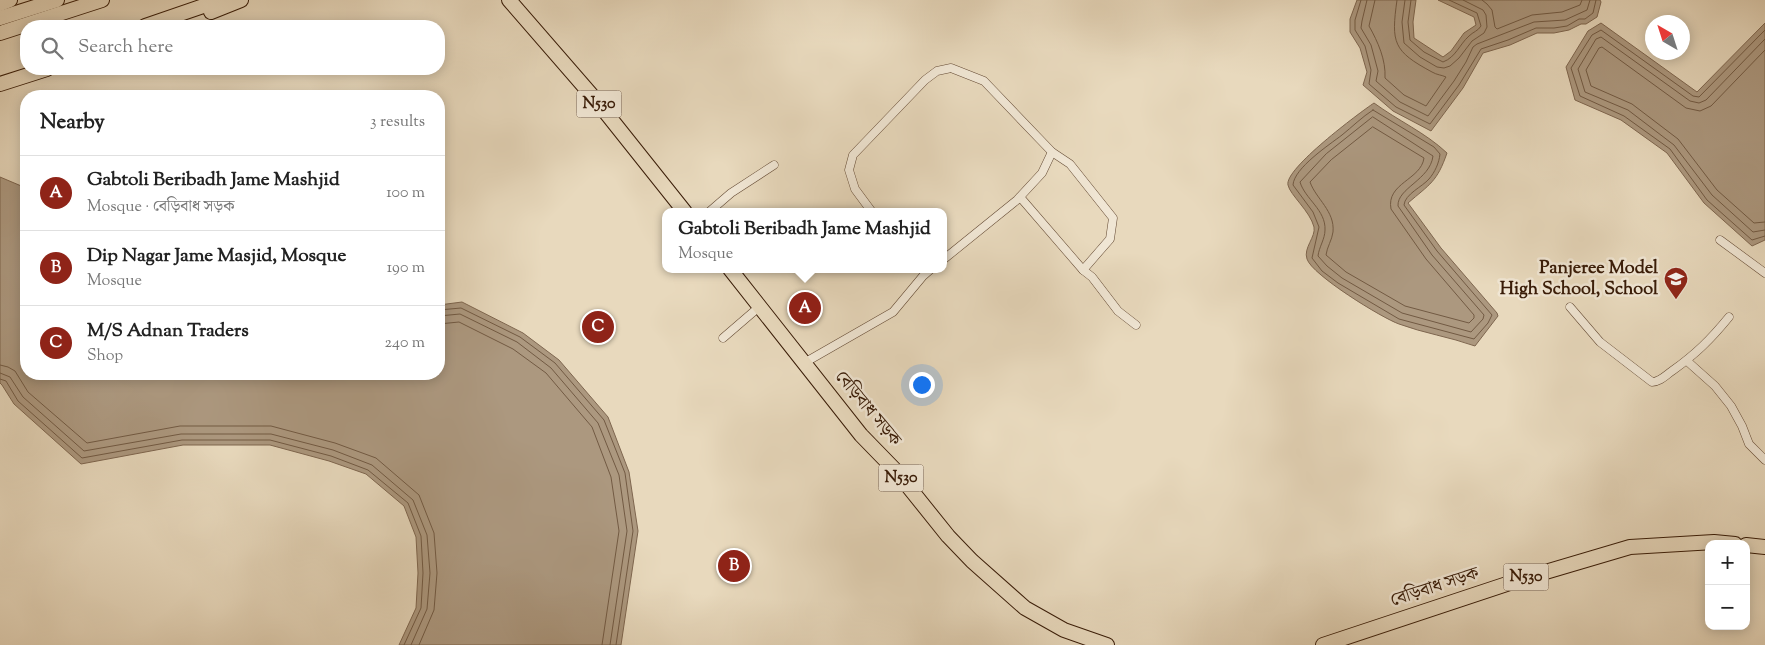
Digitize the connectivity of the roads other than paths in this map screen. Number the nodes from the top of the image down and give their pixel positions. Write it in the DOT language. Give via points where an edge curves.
graph roads {
  1 [pos="10,0"];
  2 [pos="57,0"];
  3 [pos="102,0"];
  4 [pos="221,0"];
  5 [pos="241,0"];
  6 [pos="510,0"];
  7 [pos="0,4"];
  8 [pos="0,18"];
  9 [pos="40,20"];
  10 [pos="163,20"];
  11 [pos="186,20"];
  12 [pos="20,27"];
  13 [pos="0,33"];
  14 [pos="20,70"];
  15 [pos="28,75"];
  16 [pos="0,76"];
  17 [pos="0,84"];
  18 [pos="1052,152"];
  19 [pos="774,165"];
  20 [pos="1020,197"];
  21 [pos="682,208"];
  22 [pos="714,208"];
  23 [pos="869,208"];
  24 [pos="1720,240"];
  25 [pos="947,257"];
  26 [pos="1083,270"];
  27 [pos="733,273"];
  28 [pos="920,273"];
  29 [pos="1765,273"];
  30 [pos="1570,307"];
  31 [pos="759,308"];
  32 [pos="1729,317"];
  33 [pos="1136,325"];
  34 [pos="723,338"];
  35 [pos="1687,361"];
  36 [pos="804,363"];
  37 [pos="1765,460"];
  38 [pos="1705,543"];
  39 [pos="1750,545"];
  40 [pos="1765,547"];
  41 [pos="1107,645"];
  42 [pos="1323,645"];
  1 -- 7 [label="highway"];
  2 -- 8 [label="highway"];
  3 -- 9 [label="highway"];
  4 -- 10 [label="highway"];
  5 -- 11 [label="highway"];
  6 -- 21 [label="highway, N530"];
  12 -- 13 [label="highway"];
  14 -- 16 [label="highway"];
  15 -- 17 [label="highway"];
  18 -- 20 [label="street" via="1042,172"];
  18 -- 23 [label="street" via="984,81 951,68 937,71 853,156 849,170 855,189"];
  18 -- 26 [label="street" via="1070,164 1112,218 1110,239"];
  19 -- 22 [label="street"];
  20 -- 25 [label="street"];
  20 -- 26 [label="street"];
  24 -- 29 [label="street"];
  26 -- 33 [label="street" via="1118,311"];
  27 -- 31 [label="highway, বেড়িবাধ সড়ক / N530"];
  28 -- 36 [label="street" via="893,312"];
  30 -- 35 [label="street" via="1600,342 1652,382"];
  31 -- 34 [label="street"];
  31 -- 36 [label="highway, বেড়িবাধ সড়ক / N530"];
  32 -- 35 [label="street" via="1707,344"];
  35 -- 37 [label="street" via="1731,406 1749,444"];
  36 -- 41 [label="highway, বেড়িবাধ সড়ক / N530" via="948,536 978,567 1025,608 1064,630"];
  38 -- 42 [label="highway, বেড়িবাধ সড়ক / N530" via="1630,547"];
  39 -- 40 [label="highway"];
}
